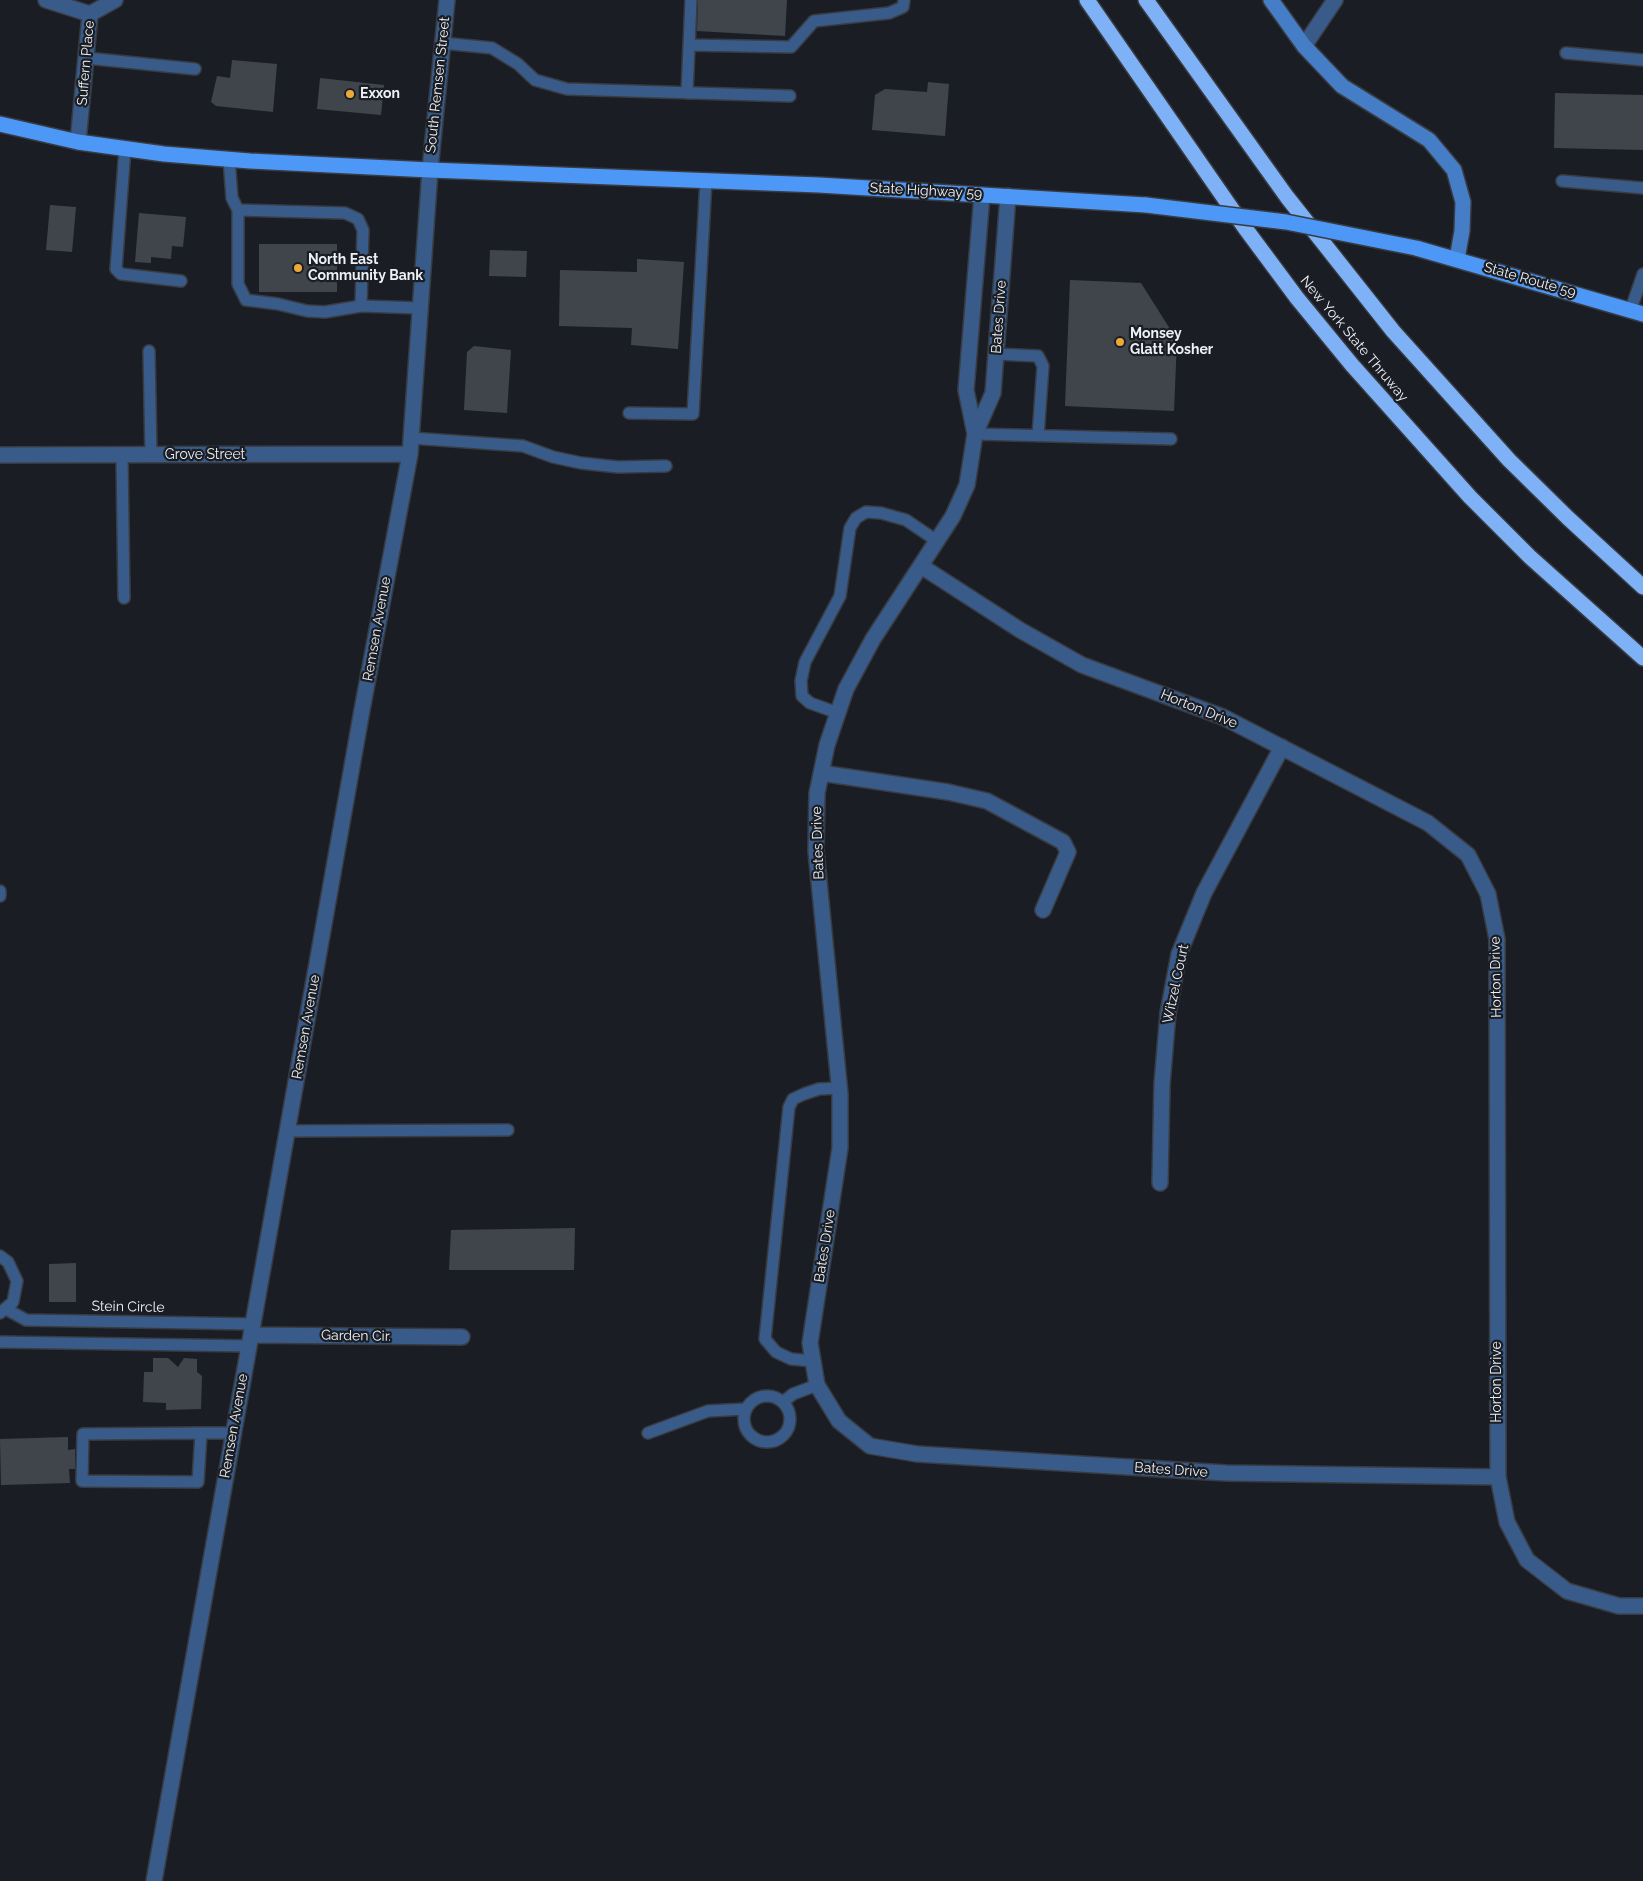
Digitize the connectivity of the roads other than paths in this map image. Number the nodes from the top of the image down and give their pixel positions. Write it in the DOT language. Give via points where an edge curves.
graph roads {
  1 [pos="46,0"];
  2 [pos="116,0"];
  3 [pos="447,0"];
  4 [pos="690,0"];
  5 [pos="904,0"];
  6 [pos="1087,0"];
  7 [pos="1146,0"];
  8 [pos="1271,0"];
  9 [pos="1336,0"];
  10 [pos="90,14"];
  11 [pos="442,43"];
  12 [pos="689,45"];
  13 [pos="1304,46"];
  14 [pos="1566,53"];
  15 [pos="86,58"];
  16 [pos="1643,60"];
  17 [pos="195,68"];
  18 [pos="687,93"];
  19 [pos="790,96"];
  20 [pos="0,124"];
  21 [pos="78,142"];
  22 [pos="125,149"];
  23 [pos="229,159"];
  24 [pos="430,170"];
  25 [pos="706,180"];
  26 [pos="1562,181"];
  27 [pos="1643,188"];
  28 [pos="982,194"];
  29 [pos="1008,196"];
  30 [pos="238,210"];
  31 [pos="1416,248"];
  32 [pos="1457,259"];
  33 [pos="1643,274"];
  34 [pos="182,281"];
  35 [pos="361,306"];
  36 [pos="420,308"];
  37 [pos="1637,312"];
  38 [pos="149,351"];
  39 [pos="996,354"];
  40 [pos="629,413"];
  41 [pos="975,434"];
  42 [pos="1038,436"];
  43 [pos="411,438"];
  44 [pos="1172,439"];
  45 [pos="410,454"];
  46 [pos="122,455"];
  47 [pos="151,455"];
  48 [pos="0,456"];
  49 [pos="666,466"];
  50 [pos="937,541"];
  51 [pos="922,566"];
  52 [pos="1643,587"];
  53 [pos="124,598"];
  54 [pos="1643,658"];
  55 [pos="838,713"];
  56 [pos="1282,747"];
  57 [pos="821,774"];
  58 [pos="0,891"];
  59 [pos="0,896"];
  60 [pos="1043,910"];
  61 [pos="840,1088"];
  62 [pos="508,1130"];
  63 [pos="287,1131"];
  64 [pos="1160,1183"];
  65 [pos="0,1256"];
  66 [pos="3,1311"];
  67 [pos="251,1335"];
  68 [pos="462,1337"];
  69 [pos="0,1342"];
  70 [pos="813,1361"];
  71 [pos="817,1385"];
  72 [pos="784,1402"];
  73 [pos="746,1409"];
  74 [pos="201,1433"];
  75 [pos="233,1433"];
  76 [pos="648,1434"];
  77 [pos="1498,1477"];
  78 [pos="1643,1606"];
  79 [pos="154,1881"];
  1 -- 10 [label="street"];
  2 -- 10 [label="street, Suffern Place"];
  3 -- 11 [label="street, South Remsen Street"];
  4 -- 12 [label="lane"];
  5 -- 12 [label="lane" via="903,6 889,13 814,21 791,47"];
  6 -- 54 [label="highway, New York State Thruway" via="1245,228 1352,366 1470,497 1530,557"];
  7 -- 52 [label="highway" via="1287,197 1394,331 1509,460"];
  8 -- 13 [label="street"];
  9 -- 13 [label="street"];
  10 -- 15 [label="street, Suffern Place"];
  11 -- 18 [label="lane" via="492,48 518,64 535,80 566,89"];
  11 -- 24 [label="street, South Remsen Street"];
  12 -- 18 [label="lane"];
  13 -- 32 [label="street" via="1342,86 1429,140 1454,170 1463,202"];
  14 -- 16 [label="lane"];
  15 -- 17 [label="lane"];
  15 -- 21 [label="street, Suffern Place"];
  18 -- 19 [label="lane"];
  20 -- 21 [label="main road, State Highway 59"];
  21 -- 22 [label="main road, State Highway 59"];
  22 -- 23 [label="main road, State Highway 59"];
  22 -- 34 [label="lane" via="116,269 121,274"];
  23 -- 24 [label="main road, State Highway 59"];
  23 -- 30 [label="lane" via="232,198"];
  24 -- 25 [label="main road, State Highway 59"];
  24 -- 36 [label="street, Remsen Avenue"];
  25 -- 28 [label="main road, State Highway 59"];
  25 -- 40 [label="lane" via="693,414"];
  26 -- 27 [label="lane"];
  28 -- 29 [label="main road, State Highway 59"];
  28 -- 41 [label="street, Bates Drive" via="966,390"];
  29 -- 31 [label="main road, State Highway 59, bridge" via="1146,205 1286,222"];
  29 -- 39 [label="street, Bates Drive"];
  30 -- 35 [label="lane" via="238,284 246,300 325,312"];
  30 -- 35 [label="lane" via="345,213 358,219 363,230"];
  31 -- 32 [label="main road, State Route 59"];
  32 -- 37 [label="main road, State Route 59"];
  33 -- 37 [label="lane"];
  35 -- 36 [label="lane"];
  36 -- 43 [label="street, Remsen Avenue"];
  38 -- 47 [label="lane"];
  39 -- 41 [label="street, Bates Drive" via="993,393"];
  39 -- 42 [label="lane" via="1038,356 1043,366"];
  41 -- 42 [label="lane"];
  41 -- 50 [label="street, Bates Drive" via="967,485"];
  42 -- 44 [label="lane"];
  43 -- 45 [label="street, Remsen Avenue"];
  43 -- 49 [label="lane" via="523,446 581,463 618,467"];
  45 -- 47 [label="street, Grove Street"];
  45 -- 63 [label="street, Remsen Avenue"];
  46 -- 47 [label="street, Grove Street"];
  46 -- 48 [label="street, Grove Street"];
  46 -- 53 [label="lane"];
  50 -- 51 [label="street, Bates Drive"];
  50 -- 55 [label="lane" via="906,520 866,512 856,518 850,528 840,596 805,662 801,681 802,696 810,703"];
  51 -- 55 [label="street, Bates Drive" via="873,639 846,690"];
  51 -- 56 [label="street, Horton Drive" via="1020,630 1082,665 1223,717"];
  55 -- 57 [label="street, Bates Drive"];
  56 -- 64 [label="street, Witzel Court" via="1204,893 1180,954 1168,1013 1162,1084"];
  56 -- 77 [label="street, Horton Drive" via="1428,823 1468,855 1488,894 1497,939"];
  57 -- 60 [label="street" via="987,800 1063,842 1068,852"];
  57 -- 61 [label="street, Bates Drive" via="817,794 816,851"];
  58 -- 59 [label="lane"];
  61 -- 70 [label="street, Bates Drive" via="840,1148 810,1343"];
  61 -- 70 [label="lane" via="819,1088 793,1099 789,1107 765,1339 776,1352 791,1359"];
  62 -- 63 [label="lane"];
  63 -- 67 [label="street, Remsen Avenue"];
  65 -- 66 [label="lane, Stein Circle" via="14,1271 17,1282 12,1302"];
  66 -- 67 [label="lane, Stein Circle" via="26,1320"];
  67 -- 68 [label="street, Garden Cir."];
  67 -- 69 [label="lane"];
  67 -- 75 [label="street, Remsen Avenue"];
  70 -- 71 [label="street, Bates Drive"];
  71 -- 72 [label="lane" via="792,1394"];
  71 -- 77 [label="street, Bates Drive" via="840,1422 870,1446 917,1454 1226,1473"];
  72 -- 73 [label="lane" via="763,1396 756,1398"];
  72 -- 73 [label="lane" via="790,1424 782,1437 775,1441 759,1441 753,1437 744,1424"];
  73 -- 76 [label="lane" via="708,1411"];
  74 -- 74 [label="lane" via="83,1434 82,1480 198,1482"];
  74 -- 75 [label="lane"];
  75 -- 79 [label="street, Remsen Avenue"];
  77 -- 78 [label="street, Horton Drive" via="1507,1522 1527,1560 1567,1592 1619,1606"];
}
